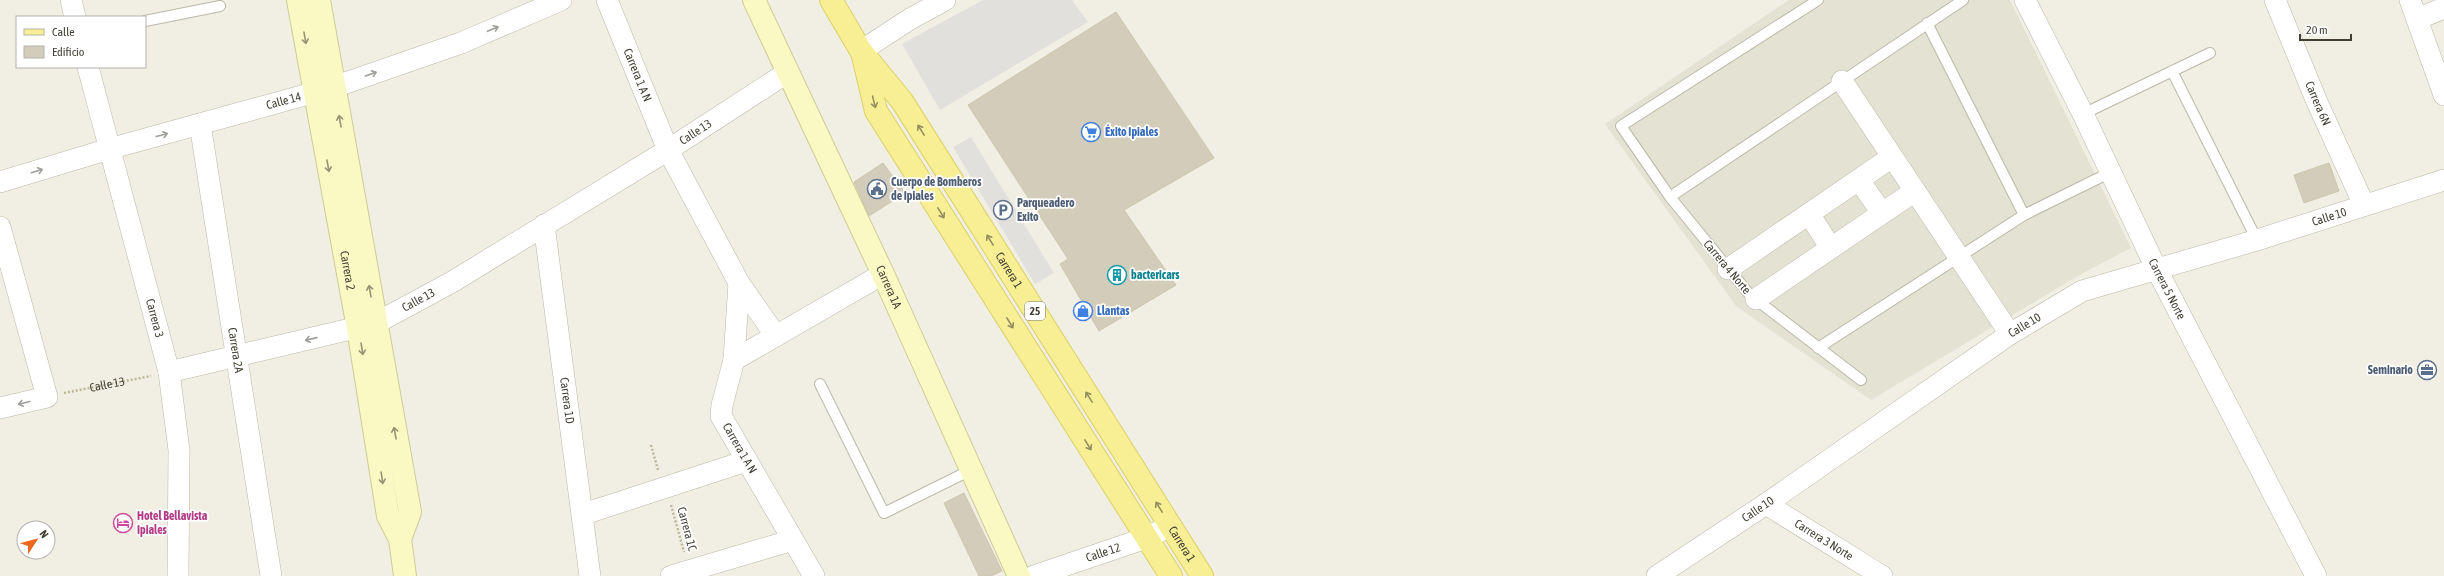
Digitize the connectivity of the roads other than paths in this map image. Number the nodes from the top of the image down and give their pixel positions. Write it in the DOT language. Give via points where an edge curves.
graph roads {
  1 [pos="71,0"];
  2 [pos="298,0"];
  3 [pos="319,0"];
  4 [pos="561,0"];
  5 [pos="607,0"];
  6 [pos="754,0"];
  7 [pos="831,0"];
  8 [pos="945,0"];
  9 [pos="1818,0"];
  10 [pos="1963,0"];
  11 [pos="2025,0"];
  12 [pos="2275,0"];
  13 [pos="220,6"];
  14 [pos="2444,8"];
  15 [pos="2413,9"];
  16 [pos="75,16"];
  17 [pos="146,21"];
  18 [pos="1928,23"];
  19 [pos="861,51"];
  20 [pos="2210,53"];
  21 [pos="88,68"];
  22 [pos="2172,71"];
  23 [pos="788,72"];
  24 [pos="1842,81"];
  25 [pos="2443,89"];
  26 [pos="325,90"];
  27 [pos="2083,114"];
  28 [pos="200,124"];
  29 [pos="110,149"];
  30 [pos="668,150"];
  31 [pos="1892,157"];
  32 [pos="2111,172"];
  33 [pos="1860,180"];
  34 [pos="2444,180"];
  35 [pos="0,182"];
  36 [pos="1915,191"];
  37 [pos="1670,197"];
  38 [pos="2364,205"];
  39 [pos="1882,213"];
  40 [pos="1809,214"];
  41 [pos="2024,215"];
  42 [pos="975,217"];
  43 [pos="544,225"];
  44 [pos="0,227"];
  45 [pos="953,232"];
  46 [pos="2257,240"];
  47 [pos="1831,248"];
  48 [pos="1959,257"];
  49 [pos="2156,268"];
  50 [pos="1728,269"];
  51 [pos="883,274"];
  52 [pos="739,282"];
  53 [pos="1756,299"];
  54 [pos="367,325"];
  55 [pos="2010,334"];
  56 [pos="776,336"];
  57 [pos="1818,348"];
  58 [pos="237,356"];
  59 [pos="734,360"];
  60 [pos="169,372"];
  61 [pos="1861,380"];
  62 [pos="820,384"];
  63 [pos="0,408"];
  64 [pos="746,461"];
  65 [pos="971,470"];
  66 [pos="1766,504"];
  67 [pos="584,514"];
  68 [pos="1170,526"];
  69 [pos="1146,538"];
  70 [pos="793,540"];
  71 [pos="680,573"];
  72 [pos="178,576"];
  73 [pos="271,576"];
  74 [pos="406,576"];
  75 [pos="590,576"];
  76 [pos="814,576"];
  77 [pos="1019,576"];
  78 [pos="1034,576"];
  79 [pos="1171,576"];
  80 [pos="1202,576"];
  81 [pos="1657,576"];
  82 [pos="1882,576"];
  83 [pos="2316,576"];
  1 -- 16 [label="street"];
  2 -- 26 [label="street, Carrera 2, one-way"];
  3 -- 26 [label="street, Carrera 2"];
  26 -- 4 [label="street, Calle 14, one-way" via="461,43"];
  5 -- 30 [label="street, Carrera 1 A N"];
  6 -- 23 [label="street, Carrera 1A"];
  7 -- 19 [label="main road, Carrera 1 / 25"];
  8 -- 19 [label="street"];
  9 -- 37 [label="lane, Carrera 4 Norte" via="1621,126"];
  10 -- 18 [label="lane"];
  11 -- 27 [label="street, Carrera 5 Norte"];
  12 -- 38 [label="street, Carrera 6N" via="2317,102"];
  13 -- 17 [label="lane"];
  14 -- 15 [label="street"];
  15 -- 25 [label="street"];
  18 -- 24 [label="lane"];
  18 -- 41 [label="lane"];
  42 -- 19 [label="main road, Carrera 1 / 25, one-way" via="902,101"];
  19 -- 45 [label="main road, Carrera 1 / 25, one-way" via="876,111"];
  20 -- 22 [label="lane"];
  21 -- 29 [label="street, Carrera 3"];
  22 -- 27 [label="lane"];
  22 -- 46 [label="lane"];
  23 -- 30 [label="street, Calle 13"];
  23 -- 51 [label="street, Carrera 1A"];
  24 -- 31 [label="street"];
  24 -- 37 [label="lane"];
  26 -- 28 [label="street, Calle 14"];
  26 -- 54 [label="street, Carrera 2"];
  27 -- 32 [label="street, Carrera 5 Norte"];
  29 -- 28 [label="street, Calle 14, one-way"];
  28 -- 58 [label="street, Carrera 2A"];
  35 -- 29 [label="street, Calle 14, one-way"];
  29 -- 60 [label="street, Carrera 3"];
  30 -- 43 [label="street, Calle 13"];
  30 -- 52 [label="street, Carrera 1 A N"];
  31 -- 33 [label="street"];
  31 -- 36 [label="street"];
  32 -- 41 [label="lane"];
  32 -- 49 [label="street, Carrera 5 Norte"];
  33 -- 39 [label="street"];
  33 -- 40 [label="street"];
  34 -- 38 [label="street, Calle 10"];
  36 -- 39 [label="street"];
  36 -- 48 [label="street"];
  37 -- 50 [label="lane, Carrera 4 Norte"];
  38 -- 46 [label="street, Calle 10"];
  39 -- 47 [label="street"];
  40 -- 47 [label="street"];
  40 -- 50 [label="street"];
  41 -- 48 [label="lane"];
  42 -- 45 [label="main road"];
  68 -- 42 [label="main road, Carrera 1 / 25, one-way"];
  43 -- 54 [label="street, Calle 13" via="452,282"];
  43 -- 67 [label="street, Carrera 1D"];
  44 -- 63 [label="street, one-way" via="47,397"];
  45 -- 69 [label="main road, Carrera 1 / 25, one-way"];
  46 -- 49 [label="street, Calle 10"];
  47 -- 53 [label="street"];
  48 -- 55 [label="street"];
  48 -- 57 [label="lane"];
  49 -- 55 [label="street, Calle 10" via="2082,291"];
  49 -- 83 [label="street, Carrera 5 Norte"];
  50 -- 53 [label="lane, Carrera 4 Norte"];
  51 -- 56 [label="street"];
  51 -- 65 [label="street, Carrera 1A"];
  52 -- 56 [label="street, Carrera 1 A N"];
  52 -- 59 [label="street, Carrera 1 A N"];
  53 -- 57 [label="lane, Carrera 4 Norte"];
  54 -- 58 [label="street, Calle 13, one-way"];
  54 -- 74 [label="street, Carrera 2" via="410,512 400,539"];
  55 -- 66 [label="street, Calle 10"];
  56 -- 59 [label="street"];
  57 -- 61 [label="lane, Carrera 4 Norte"];
  58 -- 60 [label="street, Calle 13"];
  58 -- 73 [label="street, Carrera 2A"];
  59 -- 64 [label="street, Carrera 1 A N" via="721,416"];
  60 -- 72 [label="street, Carrera 3" via="179,450"];
  62 -- 65 [label="lane" via="884,513"];
  64 -- 67 [label="street"];
  64 -- 70 [label="street, Carrera 1 A N"];
  65 -- 77 [label="street, Carrera 1A"];
  66 -- 81 [label="street, Calle 10"];
  66 -- 82 [label="street, Carrera 3 Norte"];
  67 -- 75 [label="street, Carrera 1D"];
  68 -- 69 [label="street, Calle 12"];
  68 -- 80 [label="main road, Carrera 1 / 25"];
  69 -- 78 [label="street, Calle 12"];
  69 -- 79 [label="main road, Carrera 1 / 25"];
  70 -- 71 [label="street"];
  70 -- 76 [label="street, Carrera 1 A N"];
}
